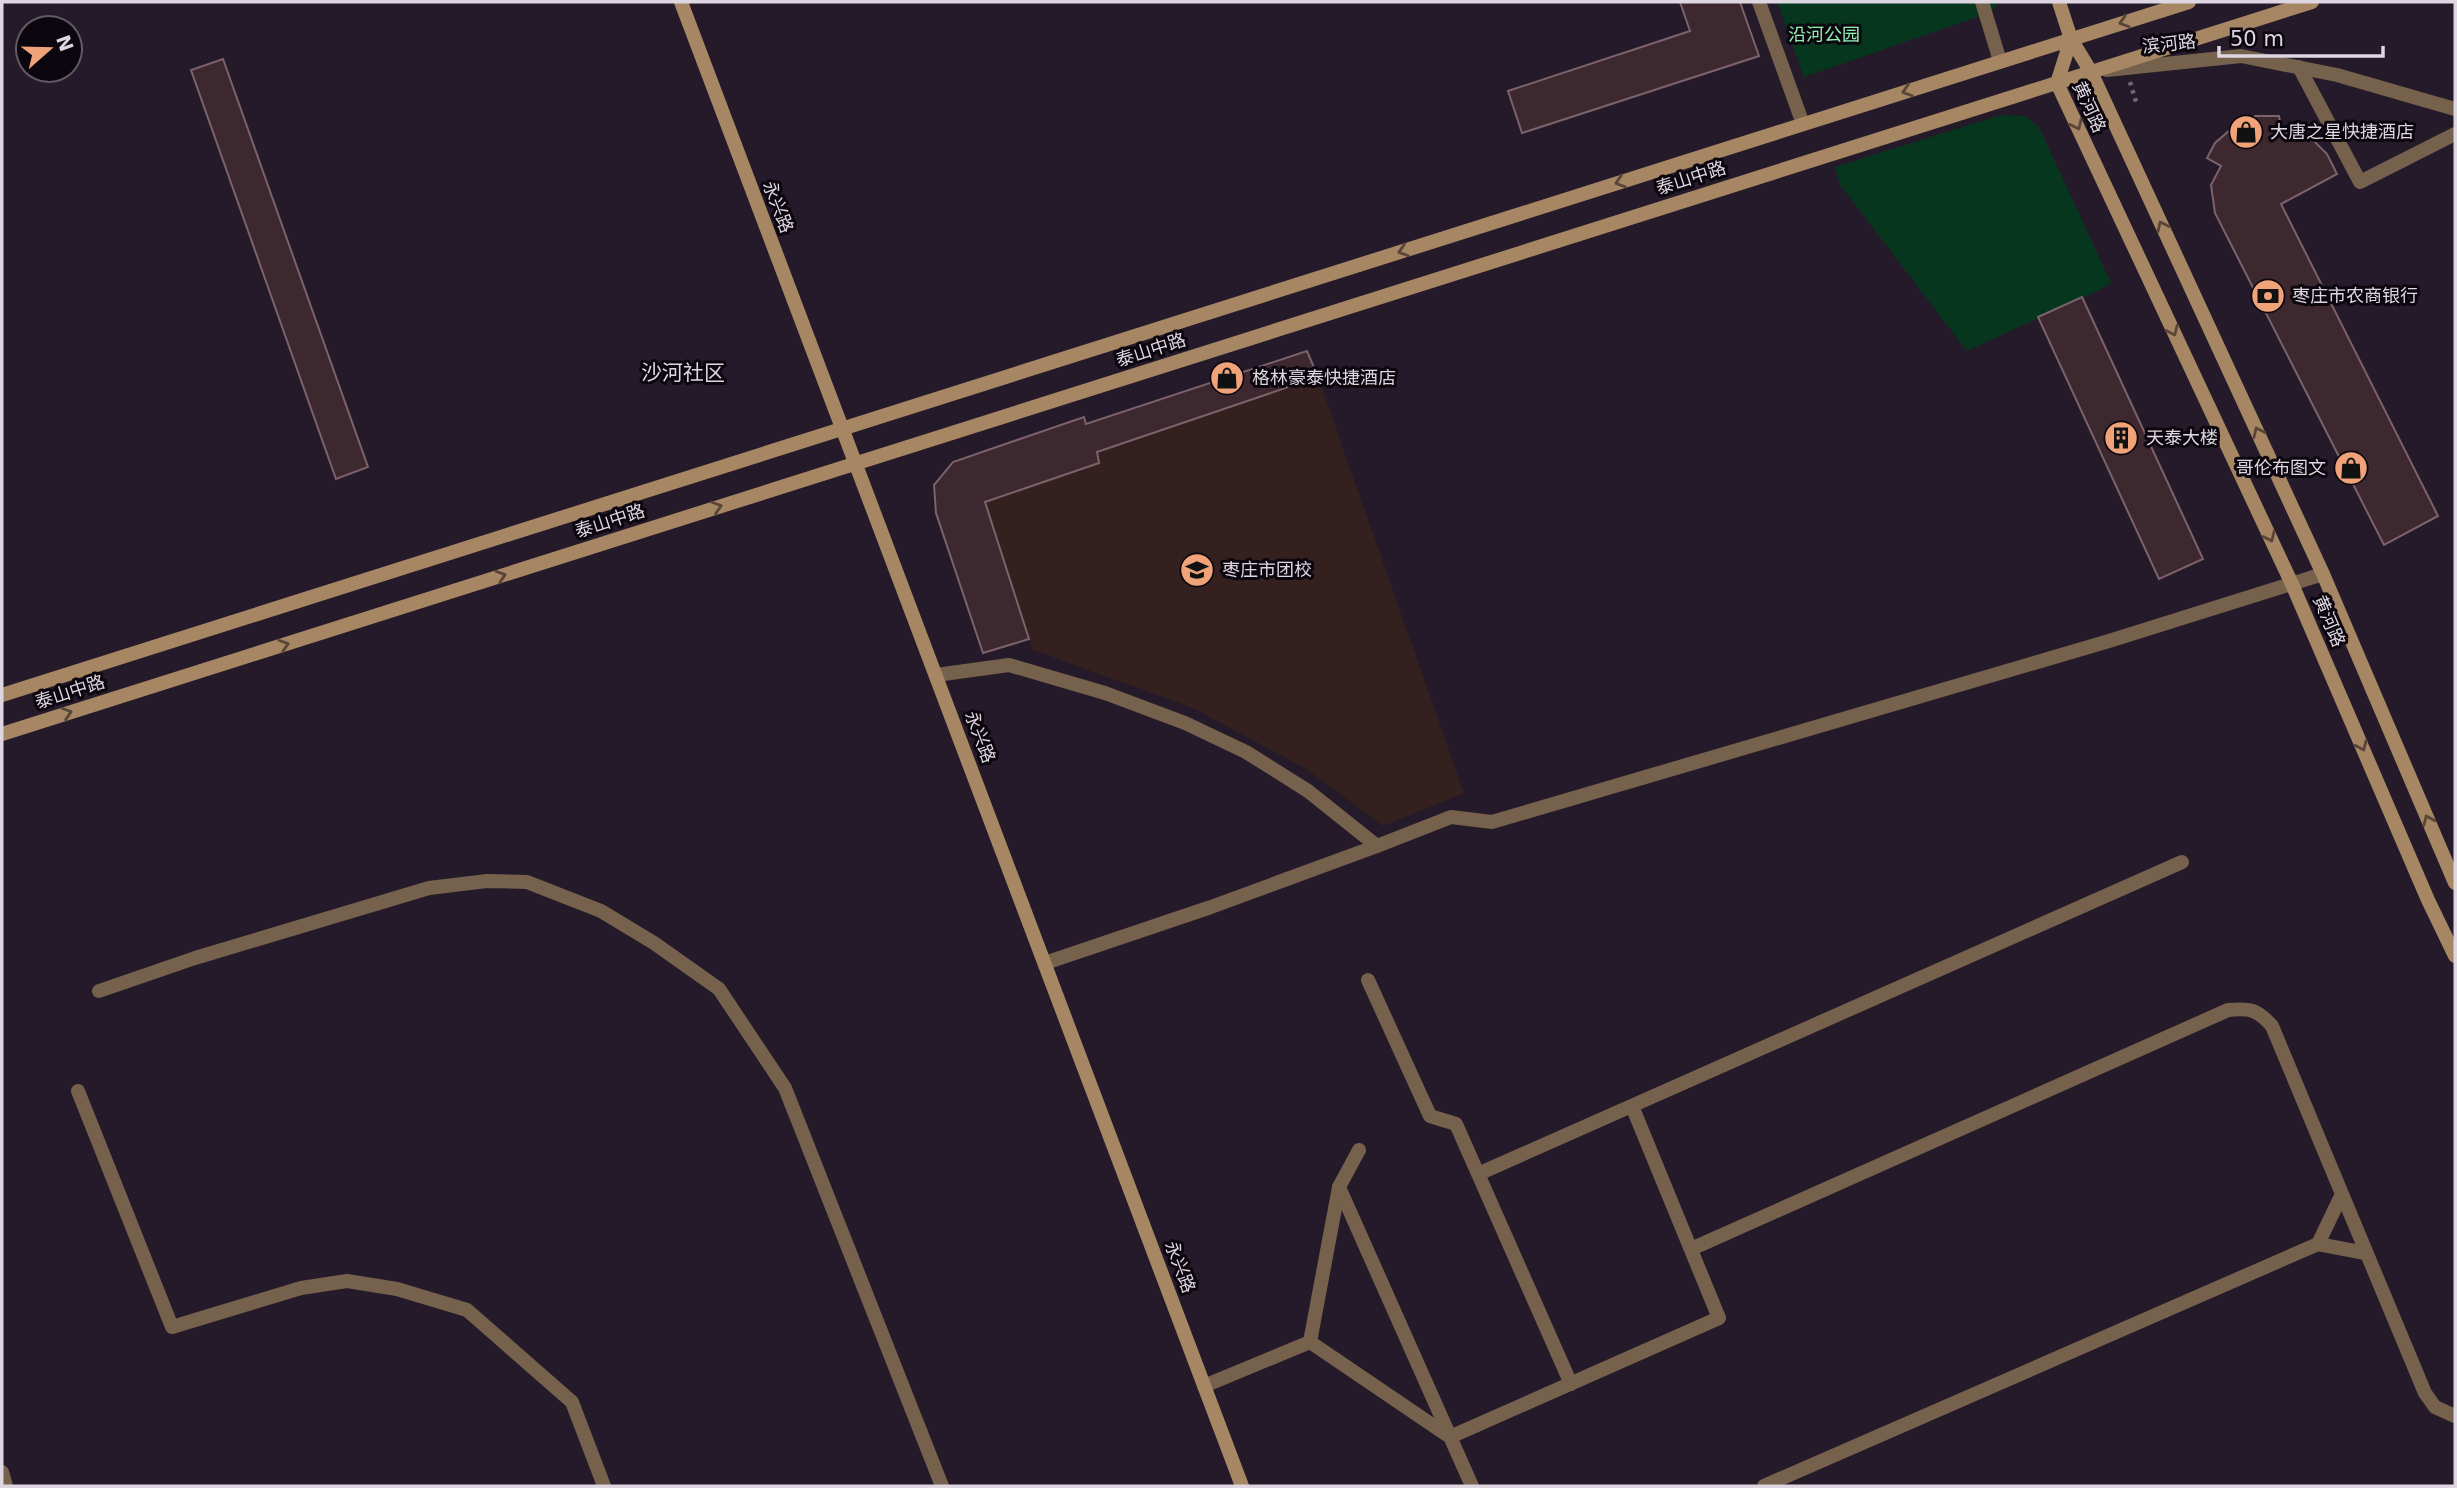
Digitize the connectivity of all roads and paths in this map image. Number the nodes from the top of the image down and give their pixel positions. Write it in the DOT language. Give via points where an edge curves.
graph roads {
  1 [pos="681,2"];
  2 [pos="1759,2"];
  3 [pos="1982,2"];
  4 [pos="2059,2"];
  5 [pos="2189,2"];
  6 [pos="2312,2"];
  7 [pos="2071,39"];
  8 [pos="2000,61"];
  9 [pos="2299,67"];
  10 [pos="2091,72"];
  11 [pos="2057,83"];
  12 [pos="2455,109"];
  13 [pos="1803,124"];
  14 [pos="2455,134"];
  15 [pos="841,429"];
  16 [pos="855,464"];
  17 [pos="2323,574"];
  18 [pos="2292,584"];
  19 [pos="936,675"];
  20 [pos="2,695"];
  21 [pos="2,734"];
  22 [pos="1377,846"];
  23 [pos="2182,862"];
  24 [pos="2455,883"];
  25 [pos="2455,956"];
  26 [pos="1045,963"];
  27 [pos="1368,980"];
  28 [pos="99,991"];
  29 [pos="78,1091"];
  30 [pos="1632,1106"];
  31 [pos="1359,1150"];
  32 [pos="1478,1174"];
  33 [pos="1339,1187"];
  34 [pos="2341,1196"];
  35 [pos="2318,1244"];
  36 [pos="1691,1249"];
  37 [pos="2365,1253"];
  38 [pos="1310,1342"];
  39 [pos="1571,1384"];
  40 [pos="1204,1386"];
  41 [pos="2455,1416"];
  42 [pos="1450,1437"];
  43 [pos="2,1472"];
  44 [pos="6,1486"];
  45 [pos="604,1486"];
  46 [pos="942,1486"];
  47 [pos="1242,1486"];
  48 [pos="1472,1486"];
  49 [pos="1764,1486"];
  1 -- 15 [label="main road, 永兴路"];
  2 -- 13 [label="street"];
  3 -- 8 [label="street"];
  4 -- 7 [label="main road"];
  5 -- 7 [label="main road, 泰山中路, one-way"];
  6 -- 10 [label="main road, 泰山中路"];
  7 -- 8 [label="main road, 泰山中路"];
  7 -- 10 [label="main road, 黄河路"];
  7 -- 11 [label="main road, 黄河路"];
  8 -- 13 [label="main road, 泰山中路, one-way"];
  9 -- 10 [label="street, 滨河路" via="2241,56"];
  9 -- 12 [label="street, 滨河路"];
  9 -- 14 [label="street" via="2360,182"];
  10 -- 11 [label="main road, 泰山中路"];
  17 -- 10 [label="main road, 黄河路, one-way"];
  11 -- 16 [label="main road, 泰山中路"];
  11 -- 18 [label="main road, 黄河路, one-way"];
  13 -- 15 [label="main road, 泰山中路, one-way"];
  15 -- 16 [label="main road, 永兴路"];
  15 -- 20 [label="main road, 泰山中路"];
  16 -- 19 [label="main road, 永兴路"];
  21 -- 16 [label="main road, 泰山中路, one-way"];
  17 -- 18 [label="street"];
  24 -- 17 [label="main road, 黄河路, one-way"];
  18 -- 22 [label="street" via="1492,822 1451,817"];
  18 -- 25 [label="main road, 黄河路, one-way"];
  19 -- 22 [label="street" via="1009,665 1185,723 1247,752 1308,791"];
  19 -- 26 [label="main road, 永兴路"];
  22 -- 26 [label="street"];
  23 -- 30 [label="street"];
  26 -- 40 [label="main road, 永兴路"];
  27 -- 32 [label="street" via="1430,1116 1456,1124"];
  28 -- 46 [label="street" via="429,888 527,882 601,911 719,989 785,1088"];
  29 -- 45 [label="street" via="172,1326 301,1288 346,1281 397,1289 467,1310 572,1402"];
  30 -- 32 [label="street"];
  30 -- 36 [label="street"];
  31 -- 33 [label="street"];
  32 -- 39 [label="street"];
  33 -- 38 [label="street"];
  33 -- 42 [label="street"];
  34 -- 35 [label="street"];
  34 -- 36 [label="street" via="2272,1026 2261,1014 2246,1008 2228,1010"];
  34 -- 37 [label="street"];
  35 -- 37 [label="street"];
  35 -- 49 [label="street"];
  36 -- 39 [label="street" via="1719,1318"];
  37 -- 41 [label="street" via="2425,1394 2435,1407"];
  38 -- 40 [label="street"];
  38 -- 42 [label="street"];
  39 -- 42 [label="street"];
  40 -- 47 [label="main road, 永兴路"];
  42 -- 48 [label="street"];
  43 -- 44 [label="street"];
}
